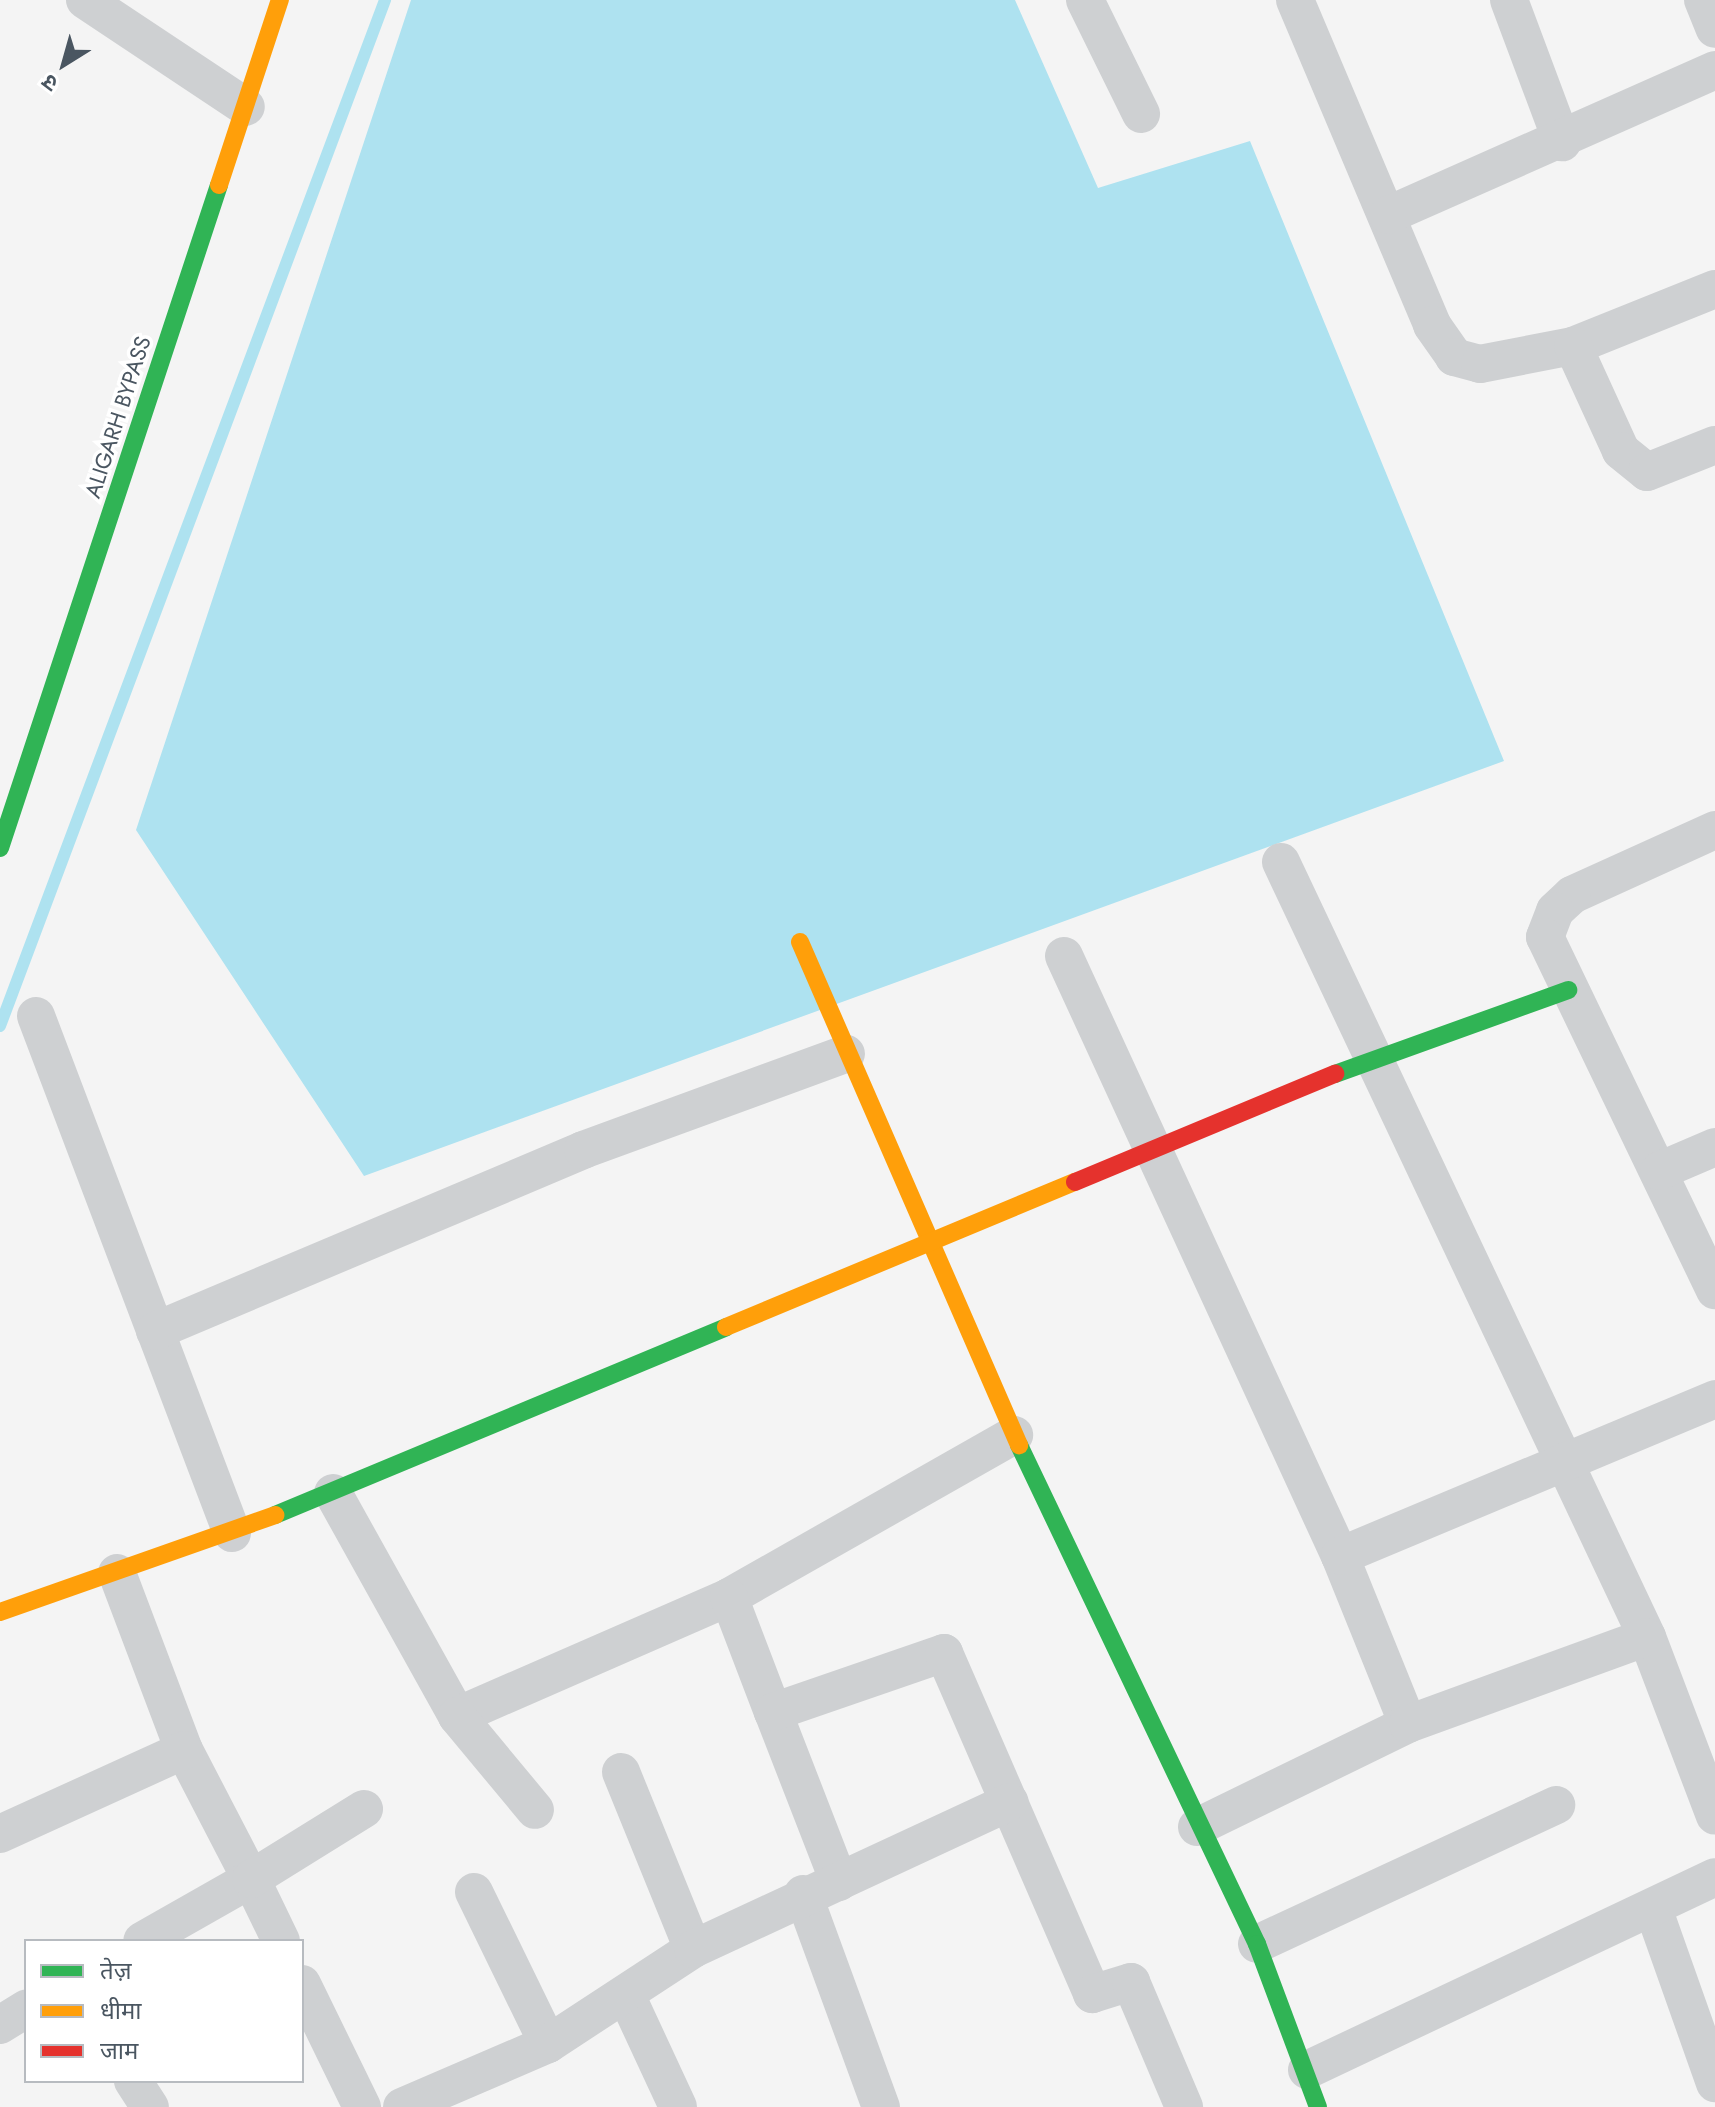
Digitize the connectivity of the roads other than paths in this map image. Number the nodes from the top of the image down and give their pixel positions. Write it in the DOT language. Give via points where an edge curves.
graph roads {
  1 [pos="85,0"];
  2 [pos="280,0"];
  3 [pos="1085,0"];
  4 [pos="1295,0"];
  5 [pos="1509,0"];
  6 [pos="1703,0"];
  7 [pos="1715,29"];
  8 [pos="1715,70"];
  9 [pos="246,107"];
  10 [pos="1141,114"];
  11 [pos="1562,142"];
  12 [pos="1388,215"];
  13 [pos="1715,289"];
  14 [pos="1573,346"];
  15 [pos="1715,445"];
  16 [pos="1715,830"];
  17 [pos="0,848"];
  18 [pos="1281,862"];
  19 [pos="800,942"];
  20 [pos="1064,956"];
  21 [pos="1568,990"];
  22 [pos="36,1016"];
  23 [pos="846,1054"];
  24 [pos="1373,1058"];
  25 [pos="1715,1147"];
  26 [pos="1152,1151"];
  27 [pos="1659,1171"];
  28 [pos="934,1241"];
  29 [pos="1715,1290"];
  30 [pos="155,1331"];
  31 [pos="1715,1399"];
  32 [pos="1014,1435"];
  33 [pos="1562,1462"];
  34 [pos="333,1493"];
  35 [pos="232,1533"];
  36 [pos="1340,1556"];
  37 [pos="117,1573"];
  38 [pos="729,1597"];
  39 [pos="0,1612"];
  40 [pos="1647,1637"];
  41 [pos="773,1712"];
  42 [pos="457,1716"];
  43 [pos="1408,1724"];
  44 [pos="184,1750"];
  45 [pos="621,1772"];
  46 [pos="1009,1802"];
  47 [pos="1556,1805"];
  48 [pos="364,1809"];
  49 [pos="535,1810"];
  50 [pos="1715,1816"];
  51 [pos="1197,1827"];
  52 [pos="0,1834"];
  53 [pos="1715,1877"];
  54 [pos="251,1879"];
  55 [pos="839,1882"];
  56 [pos="474,1892"];
  57 [pos="803,1894"];
  58 [pos="1653,1908"];
  59 [pos="146,1939"];
  60 [pos="280,1939"];
  61 [pos="1257,1944"];
  62 [pos="693,1949"];
  63 [pos="304,1988"];
  64 [pos="627,1997"];
  65 [pos="24,2010"];
  66 [pos="0,2025"];
  67 [pos="548,2044"];
  68 [pos="1307,2070"];
  69 [pos="134,2083"];
  70 [pos="1715,2083"];
  71 [pos="150,2107"];
  72 [pos="362,2107"];
  73 [pos="402,2107"];
  74 [pos="678,2107"];
  75 [pos="881,2107"];
  76 [pos="1184,2107"];
  77 [pos="1318,2107"];
  1 -- 9 [label="street"];
  2 -- 9 [label="main road, ALIGARH BYPASS"];
  3 -- 10 [label="street"];
  4 -- 12 [label="street"];
  5 -- 11 [label="street"];
  6 -- 7 [label="street"];
  8 -- 11 [label="street"];
  9 -- 17 [label="main road, ALIGARH BYPASS"];
  11 -- 12 [label="street"];
  12 -- 14 [label="street" via="1432,325 1454,357 1480,364"];
  13 -- 14 [label="street"];
  14 -- 15 [label="street" via="1621,451 1647,472"];
  16 -- 21 [label="street" via="1572,895 1555,911 1545,937"];
  18 -- 24 [label="street"];
  19 -- 23 [label="main road"];
  20 -- 26 [label="street"];
  21 -- 24 [label="main road"];
  21 -- 27 [label="street"];
  22 -- 30 [label="street"];
  23 -- 28 [label="main road"];
  23 -- 30 [label="street" via="583,1150"];
  24 -- 26 [label="main road"];
  24 -- 33 [label="street"];
  25 -- 27 [label="street"];
  26 -- 28 [label="main road"];
  26 -- 36 [label="street"];
  27 -- 29 [label="street"];
  28 -- 32 [label="main road"];
  28 -- 34 [label="main road"];
  30 -- 35 [label="street"];
  31 -- 33 [label="street"];
  32 -- 38 [label="street"];
  32 -- 51 [label="main road"];
  33 -- 36 [label="street"];
  33 -- 40 [label="street"];
  34 -- 35 [label="main road"];
  34 -- 42 [label="street"];
  35 -- 37 [label="main road"];
  36 -- 43 [label="street"];
  37 -- 39 [label="main road"];
  37 -- 44 [label="street"];
  38 -- 41 [label="street"];
  38 -- 42 [label="street"];
  40 -- 43 [label="street"];
  40 -- 50 [label="street"];
  41 -- 46 [label="street" via="944,1653"];
  41 -- 55 [label="street"];
  42 -- 49 [label="street"];
  43 -- 51 [label="street"];
  44 -- 52 [label="street"];
  44 -- 54 [label="street"];
  45 -- 62 [label="street"];
  46 -- 55 [label="street"];
  46 -- 76 [label="street" via="1092,1994 1131,1982"];
  47 -- 61 [label="street"];
  48 -- 54 [label="street"];
  51 -- 61 [label="main road"];
  53 -- 58 [label="street"];
  54 -- 59 [label="street"];
  54 -- 60 [label="street"];
  55 -- 57 [label="street"];
  56 -- 67 [label="street"];
  57 -- 62 [label="street"];
  57 -- 75 [label="street"];
  58 -- 68 [label="street"];
  58 -- 70 [label="street"];
  61 -- 68 [label="main road"];
  62 -- 64 [label="street"];
  63 -- 72 [label="street"];
  64 -- 67 [label="street"];
  64 -- 74 [label="street"];
  65 -- 66 [label="street"];
  67 -- 73 [label="street"];
  68 -- 77 [label="main road"];
  69 -- 71 [label="street"];
}
